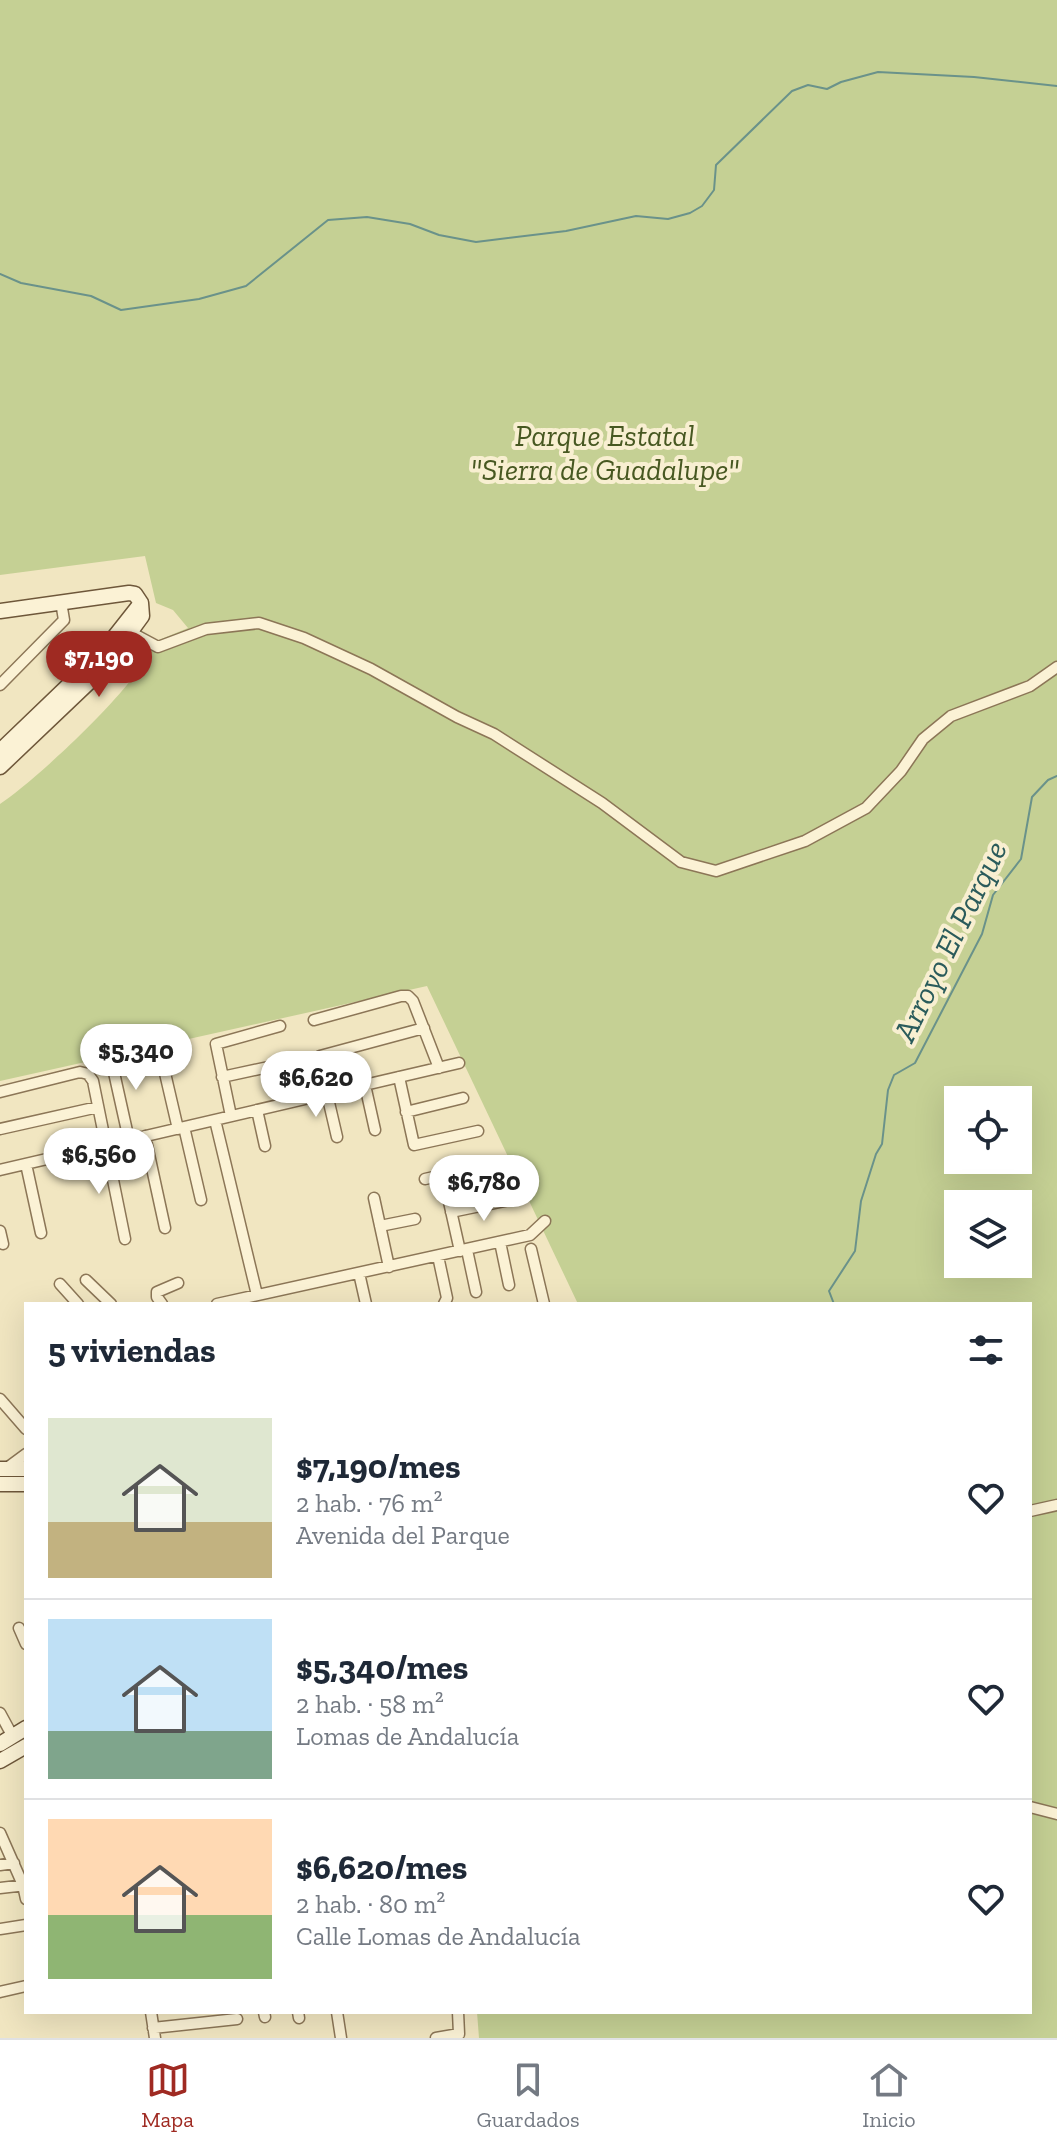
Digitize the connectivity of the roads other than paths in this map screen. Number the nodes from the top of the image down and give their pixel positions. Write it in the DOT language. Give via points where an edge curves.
graph roads {
  1 [pos="61,602"];
  2 [pos="141,603"];
  3 [pos="0,611"];
  4 [pos="130,632"];
  5 [pos="1057,667"];
  6 [pos="0,685"];
  7 [pos="20,740"];
  8 [pos="0,751"];
  9 [pos="0,767"];
  10 [pos="314,1020"];
  11 [pos="280,1026"];
  12 [pos="424,1028"];
  13 [pos="158,1043"];
  14 [pos="109,1050"];
  15 [pos="320,1056"];
  16 [pos="459,1063"];
  17 [pos="278,1065"];
  18 [pos="439,1068"];
  19 [pos="222,1077"];
  20 [pos="399,1077"];
  21 [pos="365,1085"];
  22 [pos="0,1092"];
  23 [pos="327,1094"];
  24 [pos="463,1098"];
  25 [pos="98,1107"];
  26 [pos="257,1110"];
  27 [pos="406,1112"];
  28 [pos="231,1116"];
  29 [pos="215,1120"];
  30 [pos="181,1128"];
  31 [pos="0,1129"];
  32 [pos="375,1130"];
  33 [pos="478,1131"];
  34 [pos="145,1136"];
  35 [pos="337,1137"];
  36 [pos="129,1140"];
  37 [pos="106,1146"];
  38 [pos="265,1146"];
  39 [pos="496,1163"];
  40 [pos="26,1164"];
  41 [pos="0,1170"];
  42 [pos="443,1175"];
  43 [pos="425,1179"];
  44 [pos="374,1198"];
  45 [pos="201,1200"];
  46 [pos="509,1200"];
  47 [pos="451,1212"];
  48 [pos="415,1219"];
  49 [pos="545,1221"];
  50 [pos="380,1226"];
  51 [pos="165,1228"];
  52 [pos="0,1231"];
  53 [pos="41,1233"];
  54 [pos="125,1239"];
  55 [pos="500,1242"];
  56 [pos="3,1244"];
  57 [pos="531,1249"];
  58 [pos="464,1251"];
  59 [pos="438,1256"];
  60 [pos="389,1267"];
  61 [pos="359,1273"];
  62 [pos="86,1280"];
  63 [pos="178,1283"];
  64 [pos="60,1284"];
  65 [pos="509,1285"];
  66 [pos="476,1292"];
  67 [pos="257,1295"];
  68 [pos="76,1302"];
  69 [pos="109,1302"];
  70 [pos="161,1302"];
  71 [pos="226,1302"];
  72 [pos="366,1302"];
  73 [pos="445,1302"];
  74 [pos="544,1302"];
  75 [pos="0,1399"];
  76 [pos="24,1427"];
  77 [pos="24,1456"];
  78 [pos="24,1469"];
  79 [pos="2,1474"];
  80 [pos="24,1483"];
  81 [pos="1057,1505"];
  82 [pos="1032,1511"];
  83 [pos="19,1628"];
  84 [pos="24,1639"];
  85 [pos="0,1713"];
  86 [pos="24,1729"];
  87 [pos="6,1740"];
  88 [pos="24,1747"];
  89 [pos="0,1761"];
  90 [pos="1032,1808"];
  91 [pos="1057,1814"];
  92 [pos="0,1833"];
  93 [pos="14,1863"];
  94 [pos="0,1865"];
  95 [pos="24,1883"];
  96 [pos="24,1885"];
  97 [pos="0,1888"];
  98 [pos="24,1925"];
  99 [pos="0,1929"];
  100 [pos="24,1986"];
  101 [pos="0,1992"];
  102 [pos="337,2014"];
  103 [pos="458,2014"];
  104 [pos="237,2019"];
  105 [pos="154,2033"];
  106 [pos="341,2038"];
  107 [pos="436,2038"];
  1 -- 2 [label="street" via="129,593"];
  1 -- 3 [label="street"];
  1 -- 6 [label="street" via="64,620"];
  2 -- 4 [label="street" via="142,616"];
  2 -- 7 [label="street"];
  4 -- 5 [label="street" via="158,647 206,629 259,623 304,638 494,734 602,803 681,862 716,871 805,841 866,808 923,739 951,716 1030,686"];
  4 -- 7 [label="street" via="104,668"];
  7 -- 8 [label="street"];
  7 -- 9 [label="street"];
  10 -- 12 [label="street" via="408,996"];
  11 -- 19 [label="street" via="218,1041"];
  12 -- 15 [label="street"];
  12 -- 18 [label="street"];
  13 -- 30 [label="street"];
  14 -- 36 [label="street"];
  16 -- 18 [label="street"];
  17 -- 19 [label="street"];
  18 -- 20 [label="street"];
  19 -- 28 [label="street"];
  20 -- 21 [label="street"];
  20 -- 27 [label="street"];
  21 -- 23 [label="street"];
  21 -- 32 [label="street"];
  22 -- 25 [label="street" via="80,1072 93,1081"];
  23 -- 26 [label="street"];
  23 -- 35 [label="street"];
  24 -- 27 [label="street"];
  25 -- 31 [label="street"];
  25 -- 37 [label="street"];
  26 -- 28 [label="street"];
  26 -- 38 [label="street"];
  27 -- 33 [label="street" via="416,1146"];
  28 -- 29 [label="street"];
  29 -- 30 [label="street"];
  29 -- 67 [label="street"];
  30 -- 34 [label="street"];
  30 -- 45 [label="street"];
  34 -- 36 [label="street"];
  34 -- 51 [label="street"];
  36 -- 37 [label="street"];
  37 -- 40 [label="street"];
  37 -- 54 [label="street"];
  39 -- 42 [label="street"];
  40 -- 41 [label="street"];
  40 -- 53 [label="street"];
  42 -- 43 [label="street"];
  42 -- 47 [label="street"];
  44 -- 50 [label="street"];
  46 -- 47 [label="street"];
  47 -- 58 [label="street"];
  48 -- 50 [label="street"];
  49 -- 55 [label="street" via="530,1235"];
  50 -- 60 [label="street"];
  52 -- 56 [label="street"];
  55 -- 58 [label="street"];
  55 -- 65 [label="street"];
  57 -- 74 [label="street"];
  58 -- 59 [label="street"];
  58 -- 66 [label="street"];
  59 -- 60 [label="street"];
  59 -- 73 [label="street"];
  60 -- 61 [label="street"];
  61 -- 67 [label="street"];
  61 -- 72 [label="street"];
  62 -- 69 [label="street"];
  63 -- 70 [label="street" via="157,1292"];
  64 -- 68 [label="street"];
  67 -- 71 [label="street"];
  75 -- 76 [label="street"];
  77 -- 79 [label="street"];
  78 -- 79 [label="street"];
  79 -- 80 [label="street"];
  81 -- 82 [label="street"];
  83 -- 84 [label="street"];
  85 -- 87 [label="street"];
  86 -- 87 [label="street"];
  88 -- 89 [label="street"];
  90 -- 91 [label="street"];
  92 -- 93 [label="street"];
  93 -- 94 [label="street"];
  93 -- 95 [label="street"];
  96 -- 97 [label="street"];
  98 -- 99 [label="street"];
  100 -- 101 [label="street"];
  102 -- 106 [label="street"];
  103 -- 107 [label="street" via="459,2034"];
  104 -- 105 [label="street"];
}
